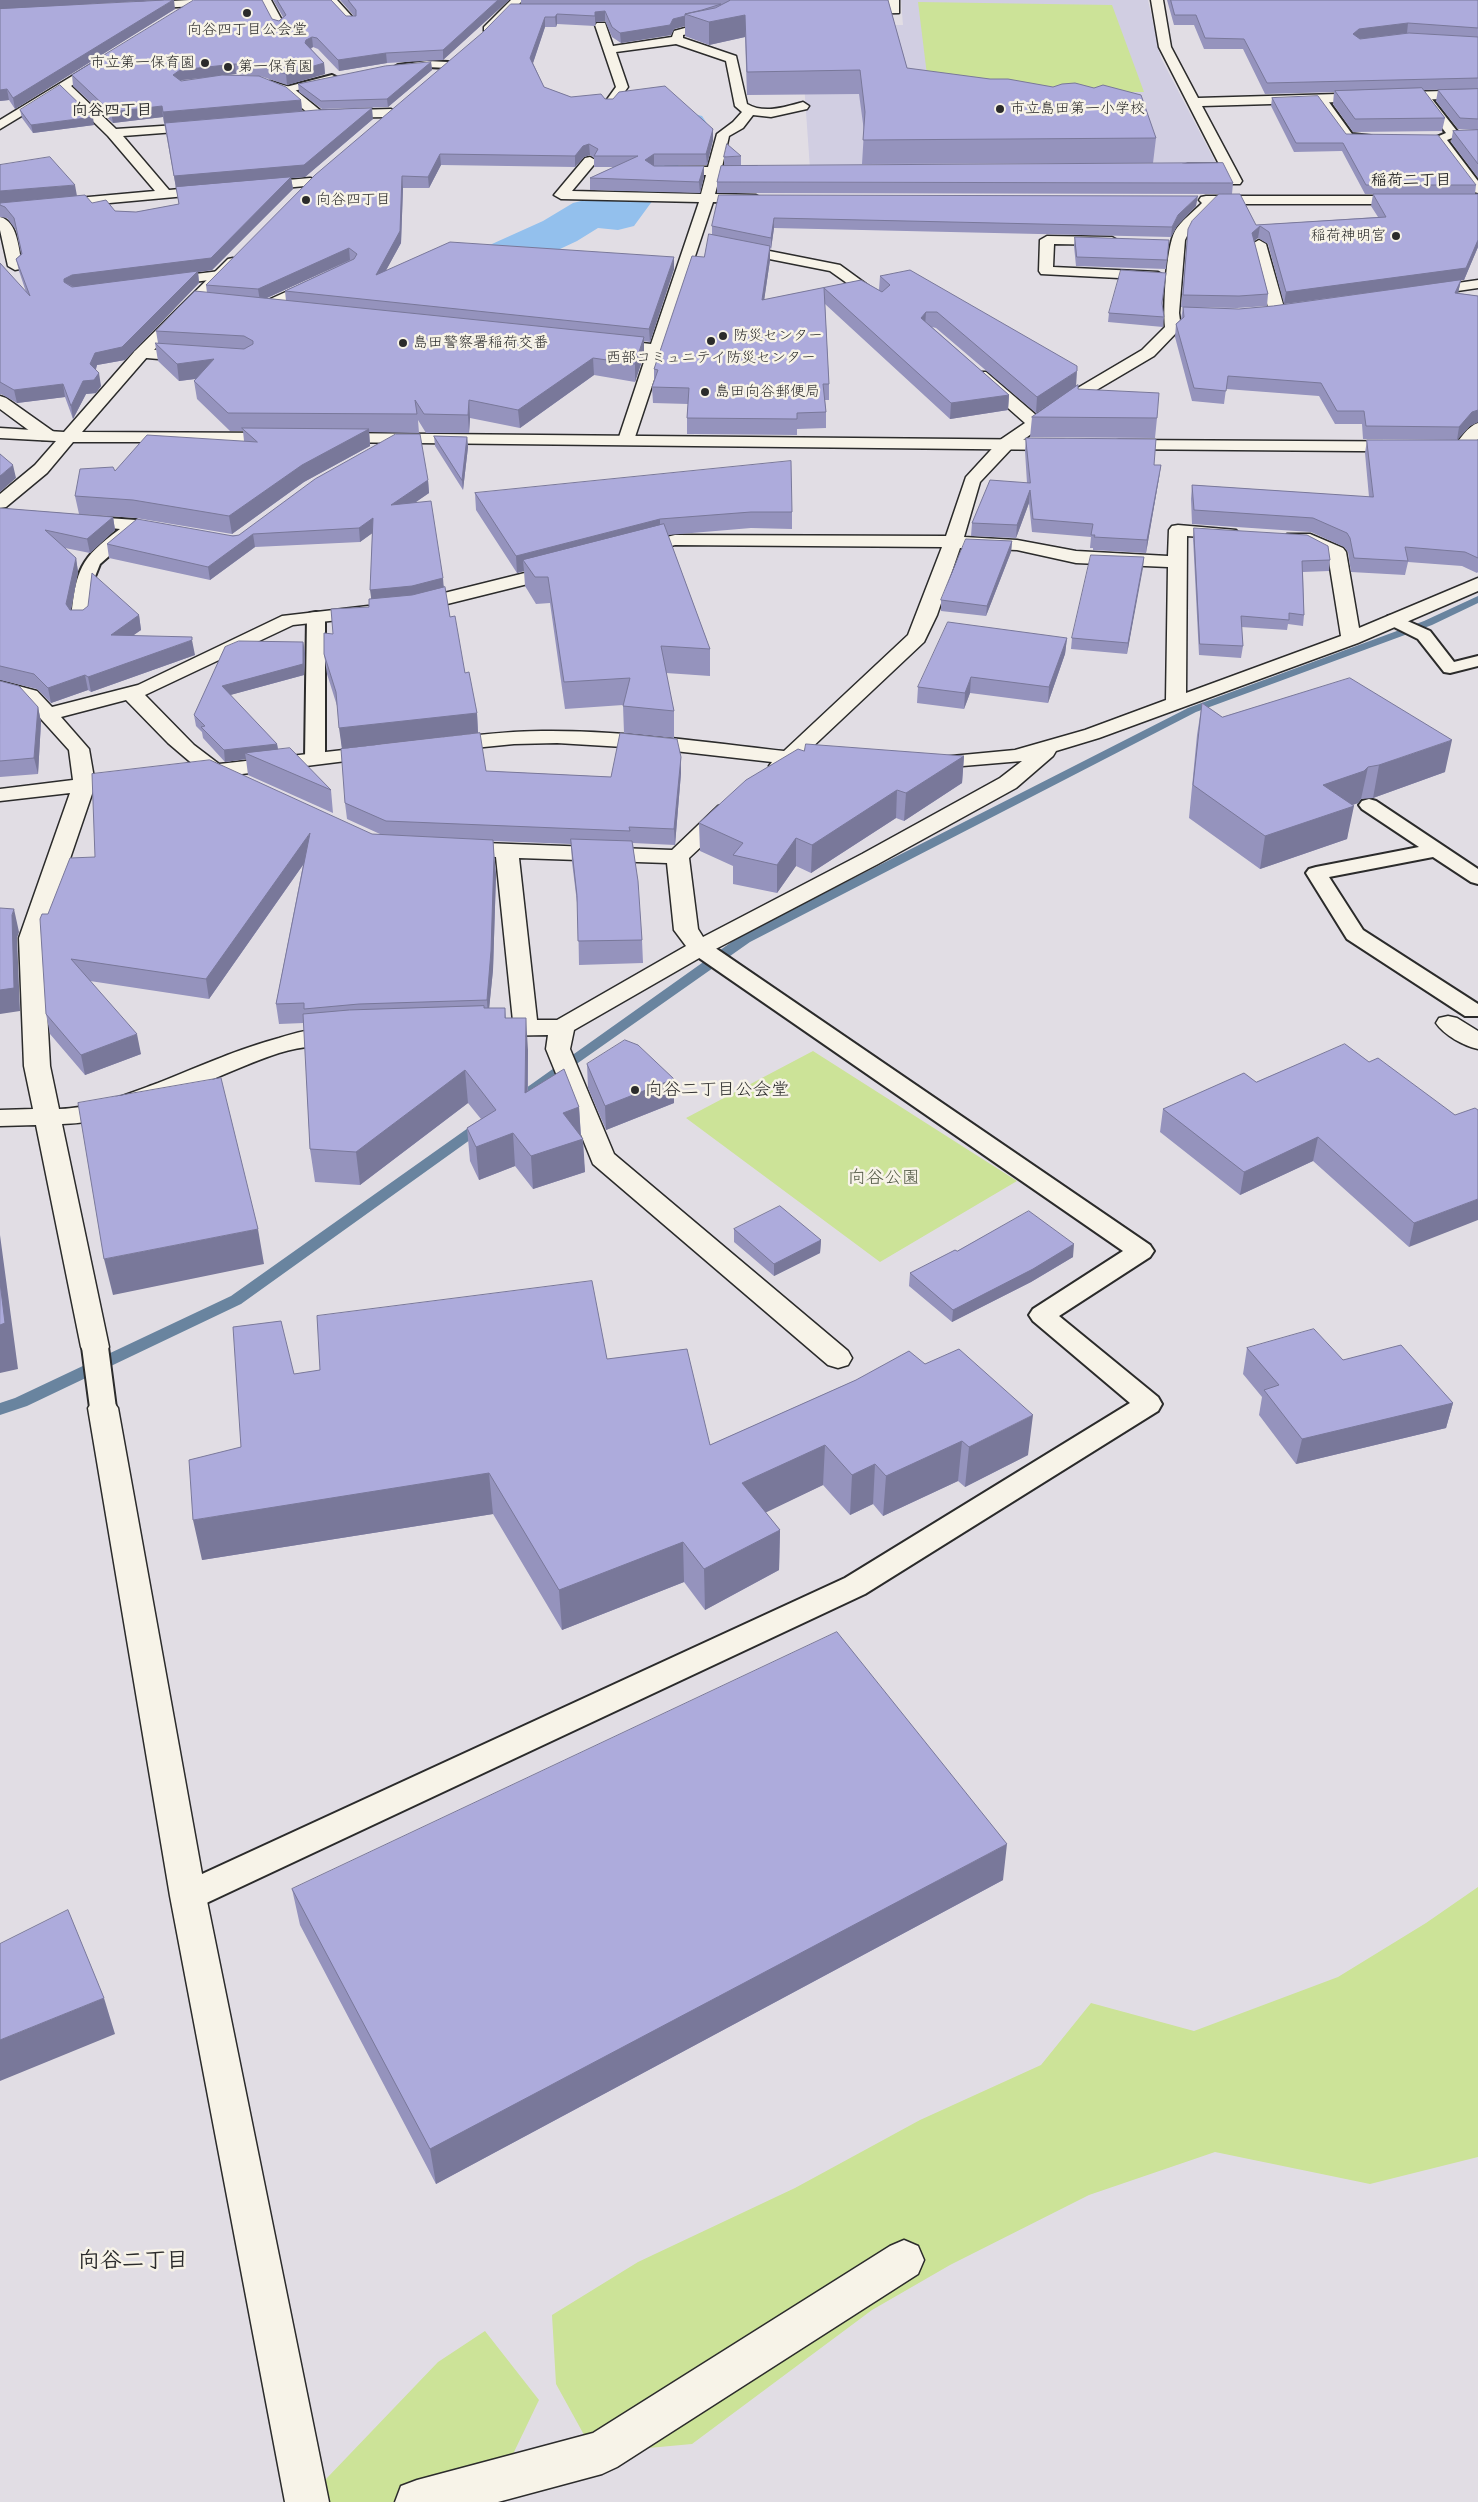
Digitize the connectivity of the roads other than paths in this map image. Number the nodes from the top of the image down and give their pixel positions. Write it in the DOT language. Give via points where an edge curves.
graph roads {
  1 [pos="258,0"];
  2 [pos="265,0"];
  3 [pos="331,0"];
  4 [pos="893,0"];
  5 [pos="1157,0"];
  6 [pos="200,1"];
  7 [pos="518,6"];
  8 [pos="127,7"];
  9 [pos="720,10"];
  10 [pos="846,11"];
  11 [pos="173,18"];
  12 [pos="352,23"];
  13 [pos="601,25"];
  14 [pos="279,26"];
  15 [pos="476,40"];
  16 [pos="677,40"];
  17 [pos="608,50"];
  18 [pos="462,52"];
  19 [pos="114,54"];
  20 [pos="325,65"];
  21 [pos="448,65"];
  22 [pos="383,70"];
  23 [pos="434,77"];
  24 [pos="261,82"];
  25 [pos="64,86"];
  26 [pos="286,90"];
  27 [pos="1478,94"];
  28 [pos="1424,96"];
  29 [pos="1322,100"];
  30 [pos="405,101"];
  31 [pos="1194,102"];
  32 [pos="609,105"];
  33 [pos="803,106"];
  34 [pos="749,112"];
  35 [pos="391,113"];
  36 [pos="318,115"];
  37 [pos="301,117"];
  38 [pos="216,124"];
  39 [pos="0,125"];
  40 [pos="376,125"];
  41 [pos="113,133"];
  42 [pos="1454,135"];
  43 [pos="1470,135"];
  44 [pos="1376,138"];
  45 [pos="590,161"];
  46 [pos="1173,168"];
  47 [pos="1229,168"];
  48 [pos="324,169"];
  49 [pos="654,171"];
  50 [pos="774,171"];
  51 [pos="715,172"];
  52 [pos="310,182"];
  53 [pos="242,188"];
  54 [pos="223,190"];
  55 [pos="1478,190"];
  56 [pos="166,195"];
  57 [pos="296,196"];
  58 [pos="707,199"];
  59 [pos="766,199"];
  60 [pos="1196,200"];
  61 [pos="1213,200"];
  62 [pos="1245,200"];
  63 [pos="1478,200"];
  64 [pos="0,209"];
  65 [pos="0,222"];
  66 [pos="692,239"];
  67 [pos="1131,242"];
  68 [pos="1159,243"];
  69 [pos="1178,243"];
  70 [pos="1258,244"];
  71 [pos="241,253"];
  72 [pos="15,266"];
  73 [pos="332,274"];
  74 [pos="220,275"];
  75 [pos="1174,276"];
  76 [pos="152,283"];
  77 [pos="1478,284"];
  78 [pos="1411,293"];
  79 [pos="880,300"];
  80 [pos="194,301"];
  81 [pos="213,303"];
  82 [pos="242,306"];
  83 [pos="262,308"];
  84 [pos="1296,309"];
  85 [pos="291,311"];
  86 [pos="1171,313"];
  87 [pos="1188,314"];
  88 [pos="597,343"];
  89 [pos="656,349"];
  90 [pos="141,354"];
  91 [pos="208,358"];
  92 [pos="967,364"];
  93 [pos="0,401"];
  94 [pos="1036,423"];
  95 [pos="1478,428"];
  96 [pos="0,433"];
  97 [pos="48,436"];
  98 [pos="67,438"];
  99 [pos="296,438"];
  100 [pos="316,438"];
  101 [pos="396,439"];
  102 [pos="626,440"];
  103 [pos="1006,444"];
  104 [pos="1084,445"];
  105 [pos="1104,445"];
  106 [pos="1470,447"];
  107 [pos="377,453"];
  108 [pos="3,511"];
  109 [pos="64,520"];
  110 [pos="136,525"];
  111 [pos="156,528"];
  112 [pos="1244,535"];
  113 [pos="1272,536"];
  114 [pos="953,542"];
  115 [pos="618,555"];
  116 [pos="1177,562"];
  117 [pos="580,565"];
  118 [pos="1478,584"];
  119 [pos="316,617"];
  120 [pos="80,619"];
  121 [pos="1394,620"];
  122 [pos="1351,639"];
  123 [pos="1478,662"];
  124 [pos="0,687"];
  125 [pos="131,693"];
  126 [pos="1176,702"];
  127 [pos="47,714"];
  128 [pos="1053,745"];
  129 [pos="790,758"];
  130 [pos="315,759"];
  131 [pos="846,764"];
  132 [pos="906,764"];
  133 [pos="214,770"];
  134 [pos="177,775"];
  135 [pos="149,778"];
  136 [pos="762,781"];
  137 [pos="84,785"];
  138 [pos="254,789"];
  139 [pos="0,794"];
  140 [pos="741,799"];
  141 [pos="1369,805"];
  142 [pos="440,848"];
  143 [pos="1436,850"];
  144 [pos="507,851"];
  145 [pos="678,857"];
  146 [pos="1478,878"];
  147 [pos="700,948"];
  148 [pos="1476,1010"];
  149 [pos="1448,1023"];
  150 [pos="526,1028"];
  151 [pos="468,1030"];
  152 [pos="362,1033"];
  153 [pos="560,1038"];
  154 [pos="1478,1042"];
  155 [pos="48,1117"];
  156 [pos="0,1118"];
  157 [pos="95,1347"];
  158 [pos="838,1358"];
  159 [pos="104,1408"];
  160 [pos="188,1896"];
  161 [pos="904,2260"];
  162 [pos="307,2502"];
  163 [pos="417,2502"];
  1 -- 6 [label="street"];
  2 -- 14 [label="street"];
  3 -- 12 [label="street"];
  4 -- 10 [label="street" via="895,11"];
  5 -- 31 [label="street" via="1165,46"];
  6 -- 8 [label="street"];
  6 -- 11 [label="street"];
  7 -- 15 [label="street"];
  9 -- 16 [label="street" via="729,10 729,18 678,33"];
  13 -- 17 [label="street"];
  16 -- 17 [label="street"];
  16 -- 34 [label="street" via="732,59 741,106"];
  17 -- 32 [label="street" via="620,72 622,87"];
  18 -- 21 [label="street"];
  19 -- 25 [label="street"];
  20 -- 26 [label="lane" via="341,77"];
  21 -- 22 [label="lane" via="427,64"];
  21 -- 23 [label="street"];
  24 -- 26 [label="street"];
  25 -- 39 [label="street"];
  25 -- 41 [label="street"];
  26 -- 36 [label="street"];
  27 -- 28 [label="street"];
  28 -- 29 [label="street"];
  28 -- 42 [label="lane"];
  29 -- 31 [label="street"];
  29 -- 44 [label="lane" via="1349,138"];
  30 -- 35 [label="street"];
  31 -- 47 [label="street"];
  33 -- 34 [label="street" via="769,113"];
  34 -- 51 [label="street" via="738,125 723,134"];
  35 -- 36 [label="street"];
  35 -- 40 [label="street"];
  36 -- 37 [label="street"];
  38 -- 41 [label="street"];
  41 -- 56 [label="street"];
  42 -- 43 [label="lane"];
  42 -- 55 [label="lane" via="1435,138"];
  45 -- 58 [label="street" via="562,195"];
  46 -- 47 [label="street"];
  47 -- 62 [label="street"];
  48 -- 52 [label="street"];
  49 -- 51 [label="street"];
  50 -- 51 [label="street"];
  51 -- 58 [label="street"];
  52 -- 53 [label="street"];
  52 -- 57 [label="street"];
  54 -- 56 [label="street"];
  56 -- 64 [label="street"];
  58 -- 59 [label="street"];
  58 -- 66 [label="street"];
  60 -- 61 [label="street"];
  61 -- 62 [label="street"];
  61 -- 69 [label="street" via="1183,230"];
  62 -- 63 [label="street"];
  65 -- 72 [label="street" via="7,229"];
  66 -- 79 [label="street" via="835,268"];
  66 -- 89 [label="street"];
  67 -- 75 [label="street" via="1047,240 1046,271"];
  68 -- 69 [label="street"];
  69 -- 75 [label="street"];
  70 -- 84 [label="street" via="1270,312"];
  71 -- 74 [label="street"];
  73 -- 83 [label="street"];
  74 -- 76 [label="street"];
  74 -- 80 [label="street"];
  75 -- 86 [label="street"];
  77 -- 78 [label="street"];
  80 -- 81 [label="street"];
  80 -- 90 [label="street"];
  82 -- 83 [label="street"];
  83 -- 85 [label="street"];
  86 -- 87 [label="street"];
  86 -- 94 [label="street" via="1173,328 1148,353"];
  88 -- 89 [label="street"];
  89 -- 102 [label="street"];
  90 -- 91 [label="street"];
  90 -- 98 [label="street"];
  92 -- 94 [label="street"];
  93 -- 97 [label="street"];
  94 -- 103 [label="street"];
  95 -- 106 [label="street"];
  96 -- 97 [label="street"];
  97 -- 98 [label="street"];
  98 -- 99 [label="street"];
  98 -- 108 [label="street"];
  100 -- 101 [label="street"];
  101 -- 102 [label="street"];
  101 -- 107 [label="lane"];
  102 -- 103 [label="street"];
  103 -- 104 [label="street"];
  103 -- 114 [label="street" via="972,481"];
  105 -- 106 [label="street"];
  109 -- 110 [label="lane"];
  110 -- 111 [label="lane"];
  110 -- 120 [label="lane" via="96,554 87,569"];
  112 -- 116 [label="street" via="1178,530"];
  113 -- 122 [label="street" via="1310,539 1337,552"];
  114 -- 115 [label="street" via="674,540"];
  114 -- 116 [label="street" via="1017,545 1076,556"];
  114 -- 129 [label="street" via="917,638"];
  116 -- 126 [label="street"];
  117 -- 119 [label="street" via="477,592 393,609"];
  118 -- 121 [label="street"];
  119 -- 125 [label="street" via="289,620"];
  119 -- 130 [label="lane"];
  121 -- 122 [label="street"];
  121 -- 123 [label="lane" via="1424,635 1450,668"];
  122 -- 126 [label="street"];
  124 -- 127 [label="street" via="30,695"];
  125 -- 127 [label="street"];
  125 -- 133 [label="street" via="178,741"];
  126 -- 128 [label="street"];
  127 -- 137 [label="street" via="79,749"];
  128 -- 132 [label="street" via="1017,756"];
  128 -- 147 [label="street" via="1008,783"];
  129 -- 130 [label="street" via="555,737 490,740"];
  129 -- 131 [label="street"];
  129 -- 136 [label="street"];
  130 -- 133 [label="street"];
  133 -- 134 [label="street"];
  133 -- 138 [label="street"];
  135 -- 137 [label="street"];
  137 -- 139 [label="street"];
  137 -- 155 [label="street" via="31,938 37,1066"];
  140 -- 145 [label="street"];
  141 -- 143 [label="lane"];
  142 -- 144 [label="street"];
  143 -- 146 [label="lane"];
  143 -- 148 [label="lane" via="1316,873 1354,934"];
  144 -- 145 [label="street"];
  144 -- 150 [label="street"];
  145 -- 147 [label="street" via="686,930"];
  147 -- 153 [label="street"];
  147 -- 160 [label="lane" via="1141,1251 1042,1315 1149,1404 855,1586"];
  148 -- 149 [label="lane"];
  149 -- 154 [label="street"];
  150 -- 151 [label="street"];
  150 -- 153 [label="street"];
  152 -- 155 [label="street" via="305,1038 270,1048 113,1109 77,1116"];
  153 -- 158 [label="street" via="569,1075 602,1158"];
  155 -- 156 [label="street"];
  155 -- 157 [label="street"];
  157 -- 159 [label="lane"];
  159 -- 160 [label="street"];
  160 -- 162 [label="street"];
  161 -- 163 [label="street" via="602,2452"];
}
